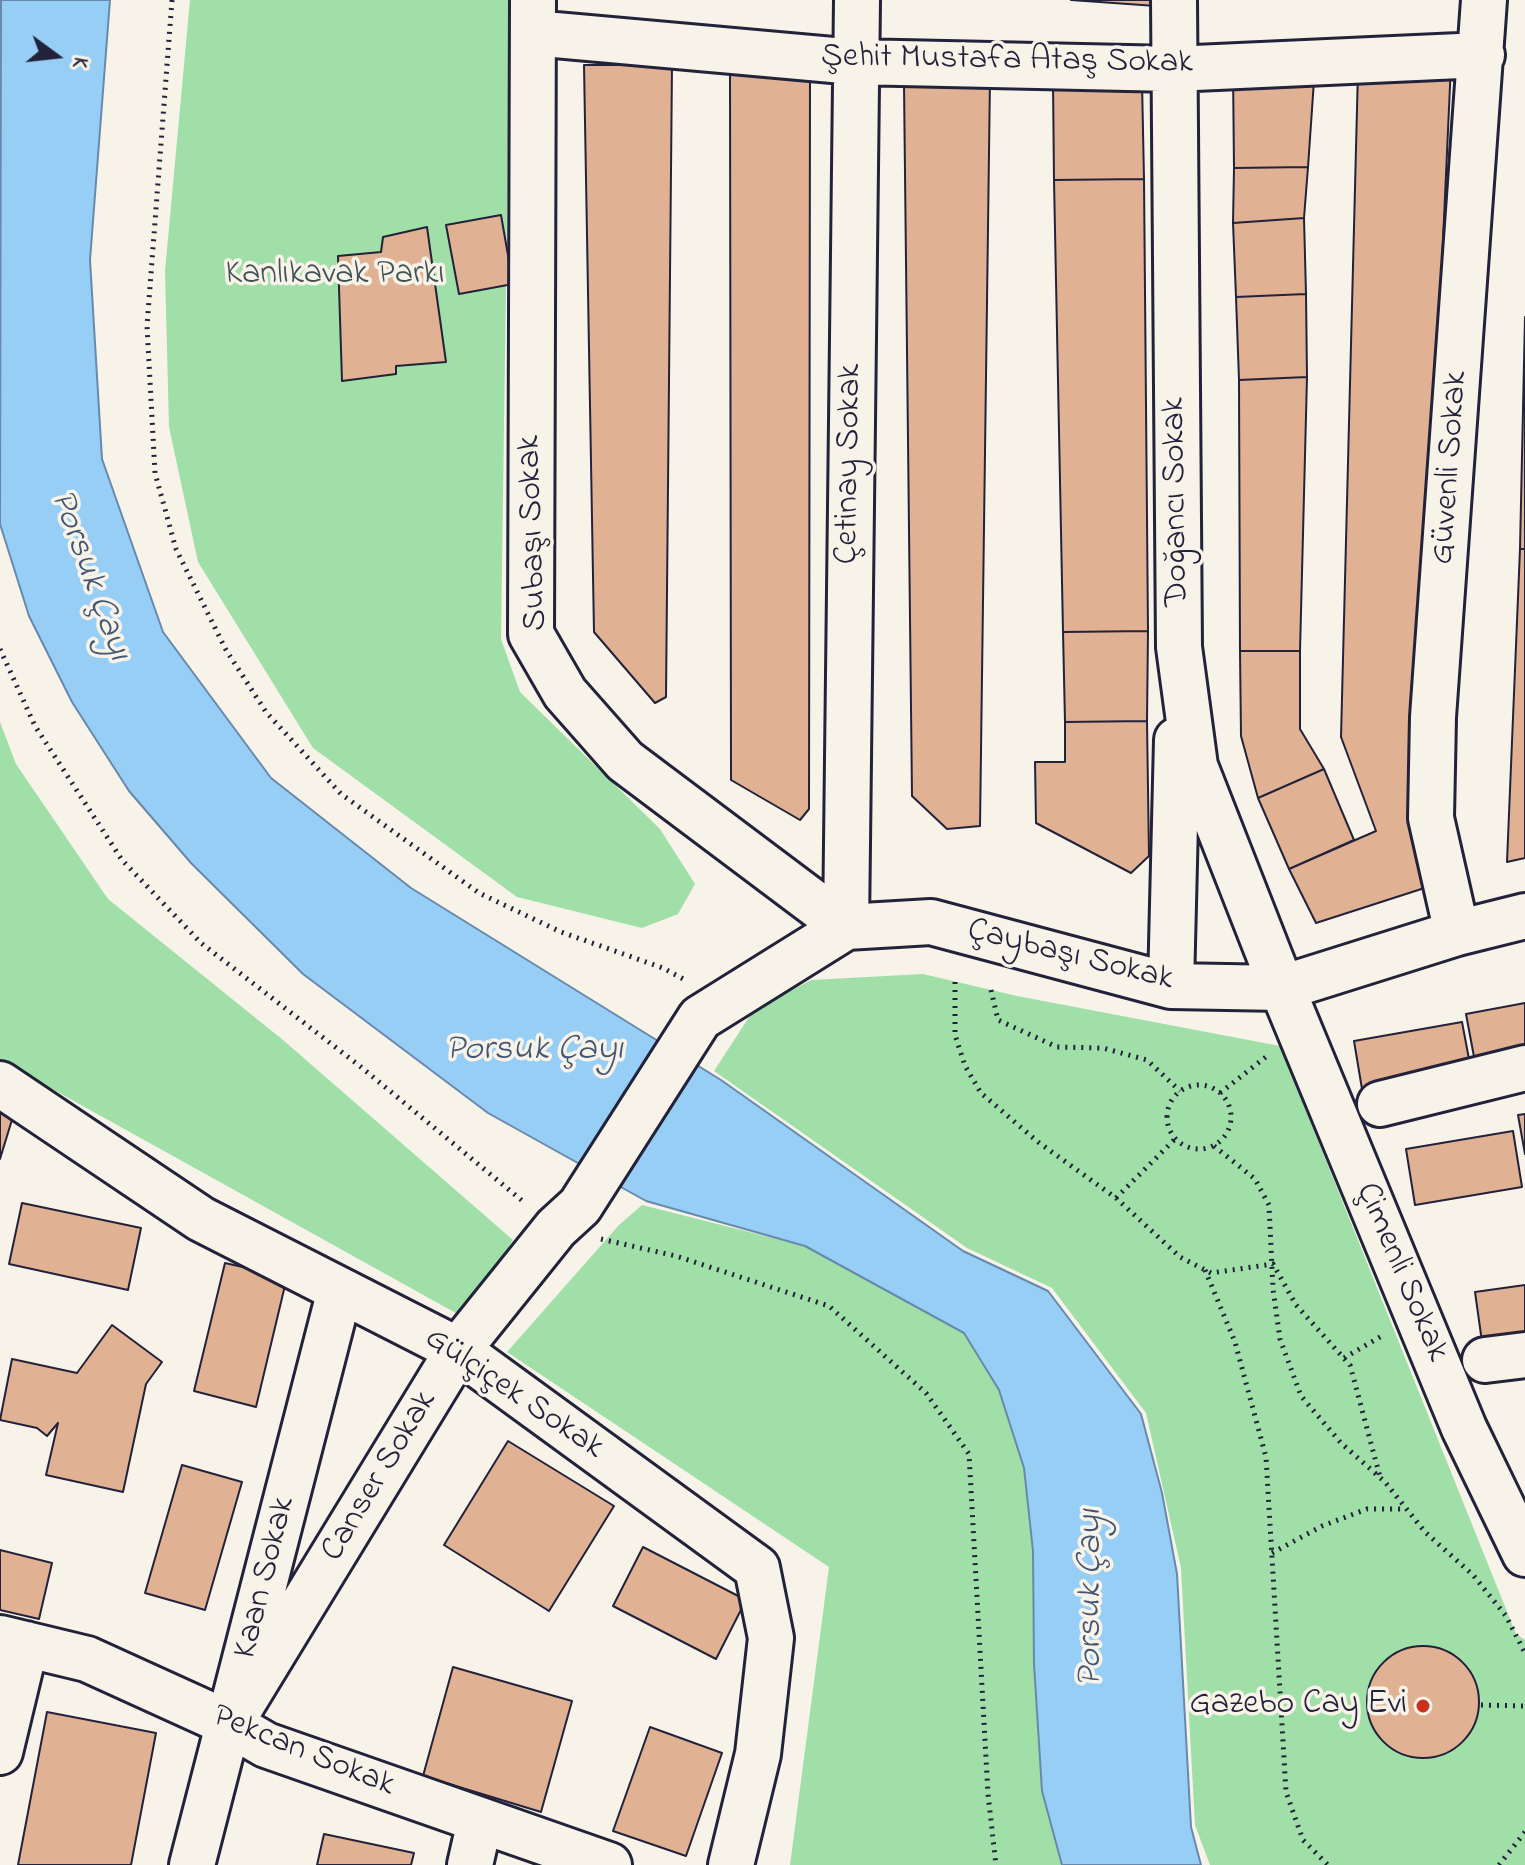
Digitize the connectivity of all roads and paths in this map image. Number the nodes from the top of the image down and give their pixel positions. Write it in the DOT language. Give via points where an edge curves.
graph roads {
  1 [pos="172,0"];
  2 [pos="857,0"];
  3 [pos="1174,0"];
  4 [pos="1484,0"];
  5 [pos="533,16"];
  6 [pos="1482,55"];
  7 [pos="855,62"];
  8 [pos="1173,69"];
  9 [pos="1179,647"];
  10 [pos="1525,916"];
  11 [pos="846,927"];
  12 [pos="1457,933"];
  13 [pos="955,982"];
  14 [pos="1171,986"];
  15 [pos="1282,988"];
  16 [pos="991,990"];
  17 [pos="713,1010"];
  18 [pos="1268,1055"];
  19 [pos="1525,1068"];
  20 [pos="0,1084"];
  21 [pos="1180,1091"];
  22 [pos="1220,1093"];
  23 [pos="1380,1104"];
  24 [pos="1175,1139"];
  25 [pos="1214,1146"];
  26 [pos="1116,1198"];
  27 [pos="1273,1264"];
  28 [pos="1205,1269"];
  29 [pos="340,1290"];
  30 [pos="1393,1329"];
  31 [pos="458,1350"];
  32 [pos="1344,1358"];
  33 [pos="1380,1477"];
  34 [pos="1407,1509"];
  35 [pos="1272,1553"];
  36 [pos="1525,1554"];
  37 [pos="13,1641"];
  38 [pos="1525,1653"];
  39 [pos="1481,1705"];
  40 [pos="1525,1706"];
  41 [pos="230,1724"];
  42 [pos="0,1752"];
  43 [pos="480,1821"];
  44 [pos="1525,1832"];
  45 [pos="192,1865"];
  46 [pos="470,1865"];
  47 [pos="609,1865"];
  48 [pos="731,1865"];
  49 [pos="1328,1865"];
  50 [pos="1499,1865"];
  1 -- 17 [label="path" via="147,326 155,473 176,549 226,650 266,712 341,794 479,893 561,932 663,968"];
  2 -- 7 [label="street, Çetinay Sokak"];
  3 -- 8 [label="street, Doğancı Sokak"];
  4 -- 6 [label="street, Güvenli Sokak"];
  5 -- 7 [label="street, Şehit Mustafa Ataş Sokak"];
  5 -- 11 [label="street, Subaşı Sokak" via="531,634 565,693 625,761"];
  6 -- 8 [label="street, Şehit Mustafa Ataş Sokak"];
  6 -- 12 [label="street, Güvenli Sokak" via="1433,717 1431,818"];
  7 -- 8 [label="street, Şehit Mustafa Ataş Sokak"];
  7 -- 11 [label="street, Çetinay Sokak"];
  8 -- 9 [label="street, Doğancı Sokak"];
  9 -- 14 [label="street"];
  9 -- 15 [label="street, Doğancı Sokak" via="1195,766"];
  10 -- 12 [label="street, Çaybaşı Sokak"];
  11 -- 14 [label="street, Çaybaşı Sokak" via="931,922"];
  11 -- 17 [label="street"];
  12 -- 15 [label="street, Çaybaşı Sokak"];
  13 -- 26 [label="path" via="955,1035 981,1093"];
  14 -- 15 [label="street, Çaybaşı Sokak"];
  15 -- 36 [label="street, Çimenli Sokak" via="1464,1428"];
  16 -- 21 [label="path" via="998,1020 1008,1026 1057,1047 1103,1048 1147,1060"];
  17 -- 31 [label="street, Canser Sokak" via="580,1206 556,1228"];
  18 -- 22 [label="path"];
  19 -- 23 [label="street"];
  20 -- 29 [label="street, Gülçiçek Sokak" via="201,1219"];
  21 -- 22 [label="path" via="1201,1085"];
  21 -- 24 [label="path" via="1168,1108"];
  22 -- 25 [label="path" via="1231,1122"];
  24 -- 25 [label="path" via="1193,1149"];
  24 -- 26 [label="path"];
  25 -- 27 [label="path" via="1255,1179 1269,1205"];
  26 -- 28 [label="path" via="1180,1257"];
  27 -- 28 [label="path" via="1211,1273"];
  27 -- 32 [label="path" via="1296,1305"];
  27 -- 33 [label="path" via="1280,1339 1301,1396 1341,1443"];
  28 -- 35 [label="path" via="1235,1342 1266,1457"];
  29 -- 31 [label="street, Gülçiçek Sokak"];
  29 -- 41 [label="street, Kaan Sokak"];
  30 -- 32 [label="path"];
  31 -- 41 [label="street, Canser Sokak"];
  31 -- 48 [label="street, Gülçiçek Sokak" via="757,1568 771,1638 758,1754"];
  32 -- 33 [label="path"];
  33 -- 34 [label="path"];
  34 -- 35 [label="path" via="1367,1509"];
  34 -- 38 [label="path" via="1473,1575 1506,1616"];
  35 -- 49 [label="path" via="1286,1792 1303,1840"];
  37 -- 41 [label="street, Pekcan Sokak" via="87,1659"];
  37 -- 42 [label="street"];
  39 -- 40 [label="path"];
  41 -- 43 [label="street, Pekcan Sokak" via="266,1745"];
  41 -- 45 [label="street, Kaan Sokak"];
  43 -- 46 [label="street"];
  43 -- 47 [label="street, Pekcan Sokak"];
  44 -- 50 [label="path"];
}
